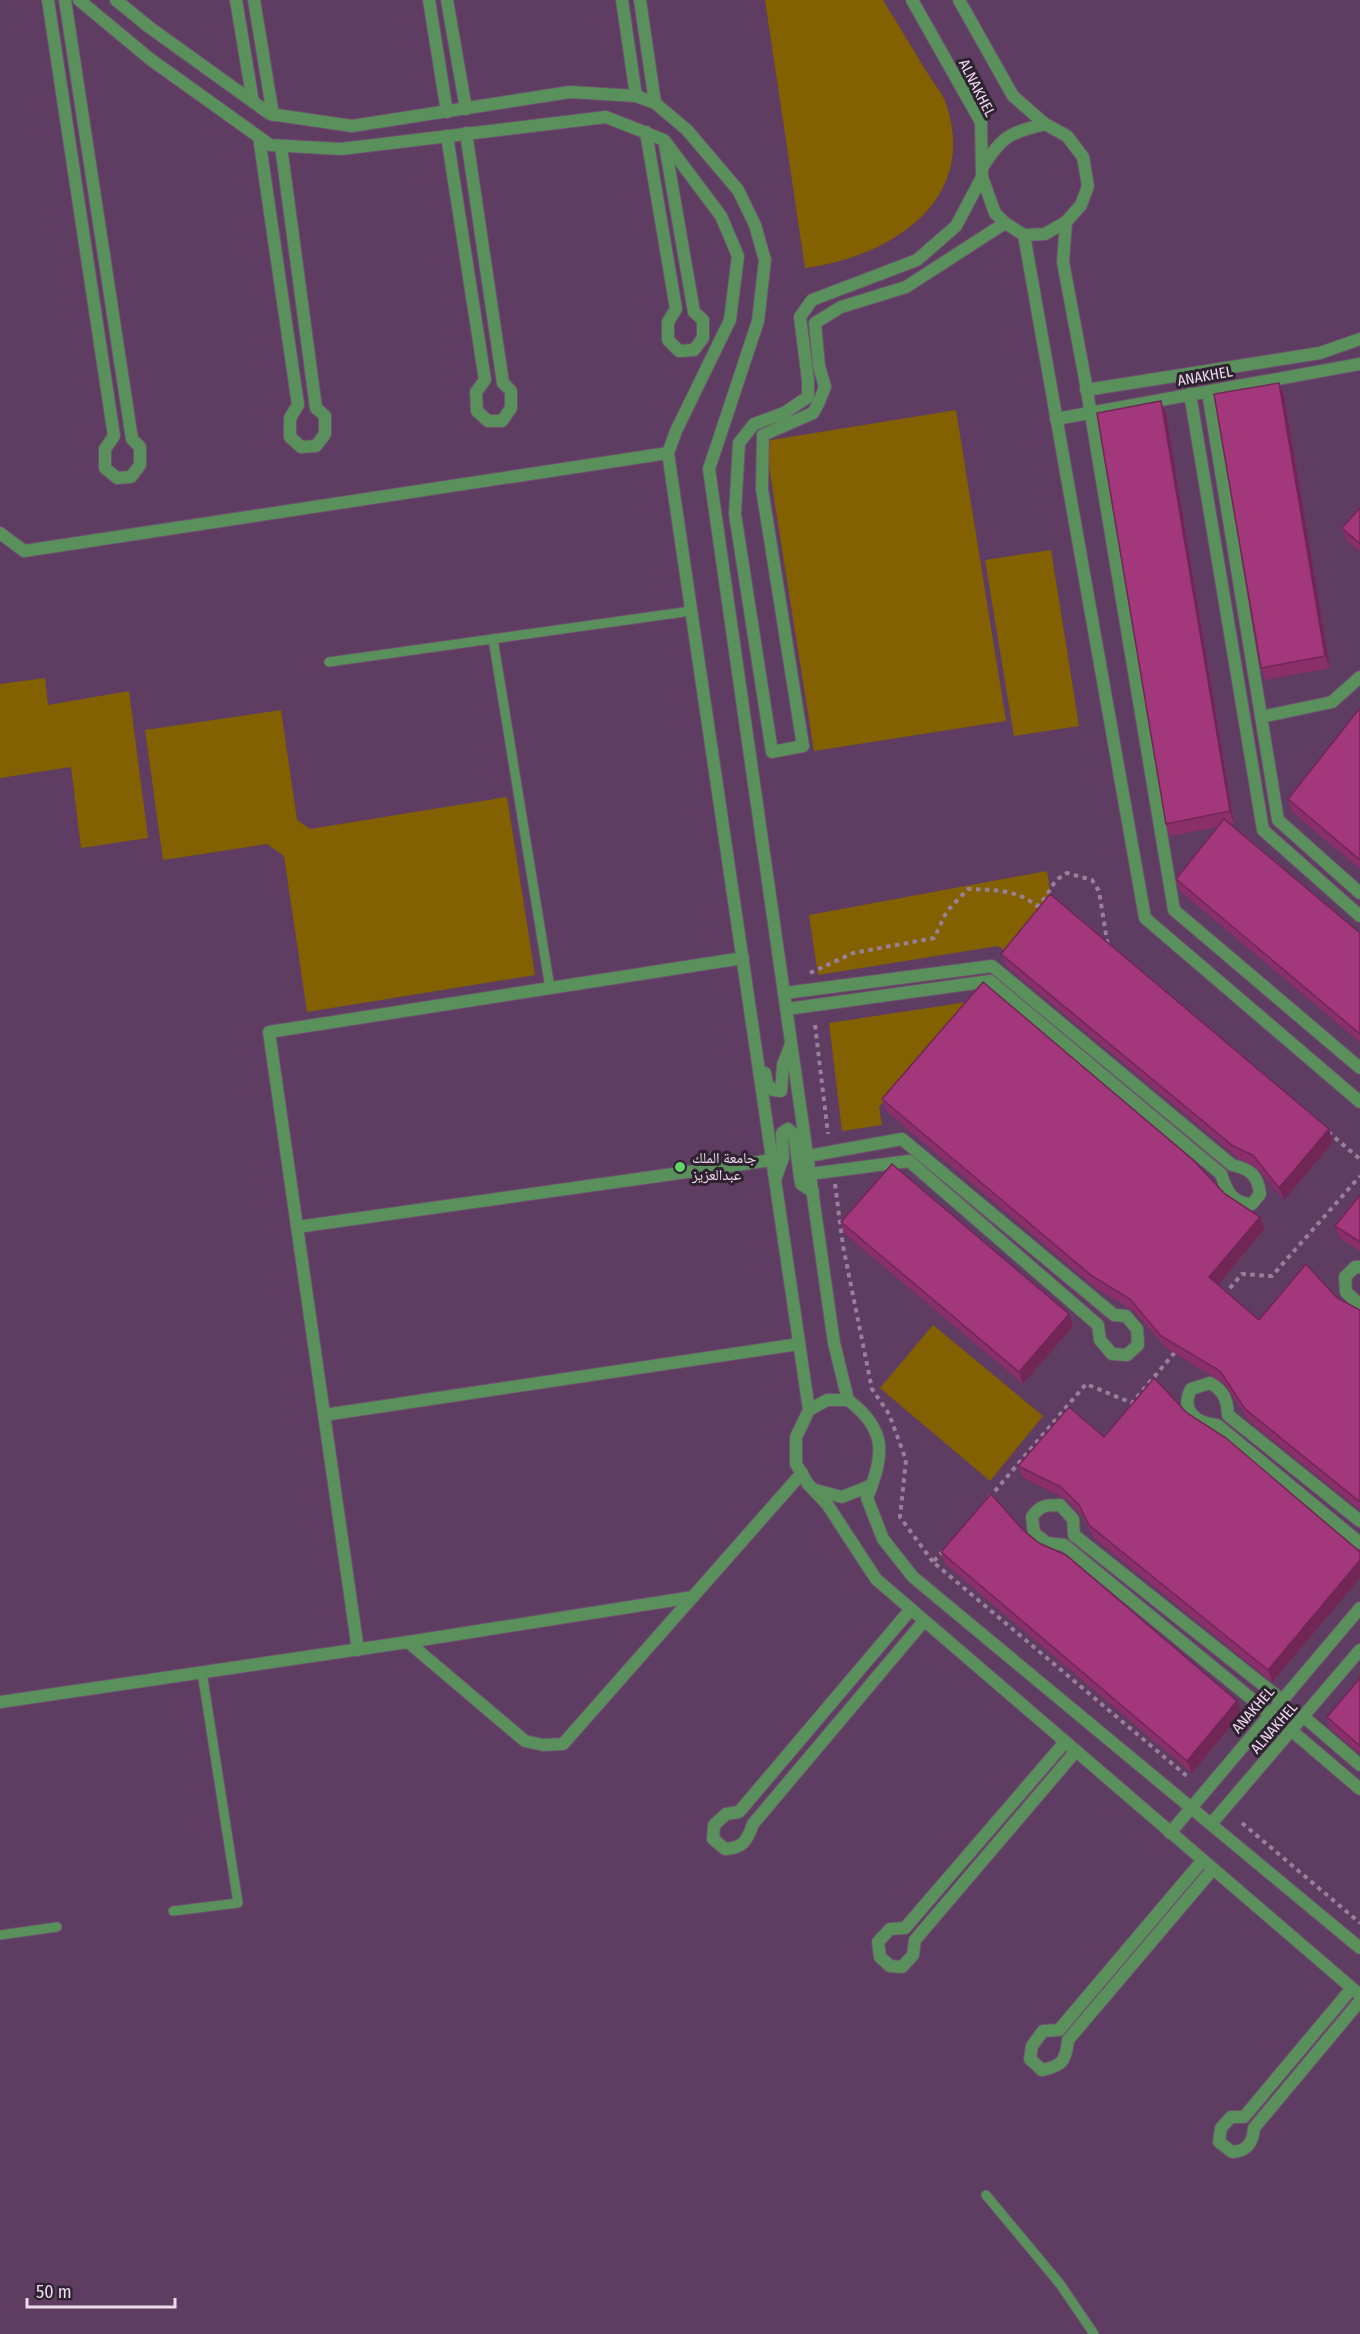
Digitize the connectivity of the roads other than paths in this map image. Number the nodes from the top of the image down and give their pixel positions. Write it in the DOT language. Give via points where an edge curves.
graph roads {
  1 [pos="48,0"];
  2 [pos="65,0"];
  3 [pos="78,0"];
  4 [pos="116,0"];
  5 [pos="236,0"];
  6 [pos="254,0"];
  7 [pos="429,0"];
  8 [pos="447,0"];
  9 [pos="622,0"];
  10 [pos="640,0"];
  11 [pos="912,0"];
  12 [pos="959,0"];
  13 [pos="636,96"];
  14 [pos="253,102"];
  15 [pos="655,103"];
  16 [pos="466,109"];
  17 [pos="447,111"];
  18 [pos="273,115"];
  19 [pos="1045,124"];
  20 [pos="646,132"];
  21 [pos="466,133"];
  22 [pos="447,136"];
  23 [pos="259,137"];
  24 [pos="664,140"];
  25 [pos="281,146"];
  26 [pos="982,172"];
  27 [pos="1066,222"];
  28 [pos="1005,223"];
  29 [pos="1024,235"];
  30 [pos="1360,339"];
  31 [pos="1360,364"];
  32 [pos="1086,390"];
  33 [pos="1208,392"];
  34 [pos="1190,394"];
  35 [pos="1090,412"];
  36 [pos="1056,419"];
  37 [pos="668,453"];
  38 [pos="0,533"];
  39 [pos="691,611"];
  40 [pos="493,639"];
  41 [pos="329,662"];
  42 [pos="1360,677"];
  43 [pos="1261,717"];
  44 [pos="1360,893"];
  45 [pos="1360,916"];
  46 [pos="743,958"];
  47 [pos="550,988"];
  48 [pos="785,993"];
  49 [pos="787,1009"];
  50 [pos="754,1035"];
  51 [pos="792,1042"];
  52 [pos="1360,1068"];
  53 [pos="1360,1102"];
  54 [pos="808,1156"];
  55 [pos="772,1160"];
  56 [pos="810,1174"];
  57 [pos="775,1179"];
  58 [pos="813,1192"];
  59 [pos="297,1227"];
  60 [pos="1360,1267"];
  61 [pos="1360,1305"];
  62 [pos="799,1344"];
  63 [pos="848,1400"];
  64 [pos="809,1410"];
  65 [pos="324,1415"];
  66 [pos="801,1473"];
  67 [pos="872,1485"];
  68 [pos="814,1490"];
  69 [pos="1360,1521"];
  70 [pos="1360,1543"];
  71 [pos="693,1597"];
  72 [pos="1360,1608"];
  73 [pos="911,1609"];
  74 [pos="924,1621"];
  75 [pos="408,1642"];
  76 [pos="358,1650"];
  77 [pos="1360,1650"];
  78 [pos="202,1672"];
  79 [pos="1282,1700"];
  80 [pos="0,1702"];
  81 [pos="1270,1714"];
  82 [pos="1304,1717"];
  83 [pos="1292,1731"];
  84 [pos="1065,1742"];
  85 [pos="1076,1751"];
  86 [pos="1360,1765"];
  87 [pos="1360,1789"];
  88 [pos="1190,1807"];
  89 [pos="1211,1824"];
  90 [pos="1170,1833"];
  91 [pos="1202,1861"];
  92 [pos="1213,1869"];
  93 [pos="172,1911"];
  94 [pos="57,1927"];
  95 [pos="0,1935"];
  96 [pos="1360,1948"];
  97 [pos="1356,1992"];
  98 [pos="1360,2001"];
  99 [pos="986,2195"];
  100 [pos="1094,2334"];
  1 -- 2 [label="street" via="114,436 105,449 105,468 117,478 131,477 140,465 140,447 132,439"];
  3 -- 23 [label="street" via="150,59"];
  4 -- 14 [label="street"];
  5 -- 14 [label="street"];
  6 -- 18 [label="street"];
  7 -- 17 [label="street"];
  8 -- 16 [label="street"];
  9 -- 13 [label="street"];
  10 -- 15 [label="street"];
  11 -- 26 [label="street, ALNAKHEL" via="981,122"];
  12 -- 19 [label="street" via="1013,96"];
  13 -- 15 [label="street"];
  13 -- 16 [label="street" via="570,92"];
  14 -- 18 [label="street"];
  15 -- 48 [label="street" via="687,130 738,190 755,225 765,260 758,321 709,469"];
  16 -- 17 [label="street"];
  17 -- 18 [label="street" via="352,126"];
  19 -- 26 [label="street" via="999,141"];
  19 -- 27 [label="street" via="1067,136 1083,157 1088,186 1081,205"];
  20 -- 21 [label="street" via="606,117"];
  20 -- 24 [label="street"];
  20 -- 24 [label="street" via="676,309 668,322 668,340 679,351 694,350 703,338 703,320 694,312"];
  21 -- 22 [label="street"];
  21 -- 22 [label="street" via="503,383 511,391 511,408 502,421 488,421 477,411 476,392 485,380"];
  22 -- 25 [label="street" via="341,149"];
  23 -- 25 [label="street" via="270,145"];
  23 -- 25 [label="street" via="298,405 290,418 290,437 301,447 316,446 325,434 325,416 316,408"];
  24 -- 37 [label="street" via="721,216 738,256 730,320"];
  26 -- 28 [label="street, ALNAKHEL" via="995,213"];
  26 -- 28 [label="street" via="956,226 916,260 812,300 800,317 808,397 784,413 754,424 740,443 735,514 772,752 803,746 762,489 763,435 813,413 818,404 825,387 815,323 841,307 906,287"];
  27 -- 29 [label="street" via="1045,234"];
  27 -- 32 [label="street" via="1063,262"];
  28 -- 29 [label="street, ALNAKHEL"];
  29 -- 36 [label="street"];
  30 -- 32 [label="street" via="1320,353"];
  31 -- 33 [label="street, ANAKHEL"];
  32 -- 35 [label="street"];
  33 -- 34 [label="street, ANAKHEL"];
  33 -- 43 [label="street"];
  34 -- 35 [label="street, ANAKHEL"];
  34 -- 45 [label="street" via="1263,830"];
  35 -- 36 [label="street, ANAKHEL"];
  35 -- 52 [label="street" via="1174,910"];
  36 -- 53 [label="street" via="1144,918"];
  37 -- 38 [label="street" via="24,551"];
  37 -- 39 [label="street"];
  39 -- 40 [label="lane"];
  39 -- 46 [label="street"];
  40 -- 41 [label="lane"];
  40 -- 47 [label="lane"];
  42 -- 43 [label="street" via="1332,702"];
  43 -- 44 [label="street" via="1278,820"];
  46 -- 47 [label="street"];
  46 -- 50 [label="street"];
  47 -- 59 [label="street" via="269,1032"];
  48 -- 49 [label="street"];
  48 -- 49 [label="street" via="992,966 1232,1165 1246,1168 1259,1180 1260,1194 1252,1204 1239,1203 1226,1191 1221,1174 990,981"];
  49 -- 51 [label="street"];
  50 -- 51 [label="street" via="767,1084 773,1090 781,1090 783,1065"];
  50 -- 55 [label="street"];
  51 -- 54 [label="street"];
  54 -- 56 [label="street"];
  54 -- 56 [label="street" via="902,1139 1114,1315 1126,1316 1137,1329 1138,1345 1127,1355 1112,1354 1100,1340 1098,1325 909,1161"];
  55 -- 57 [label="street"];
  55 -- 59 [label="street"];
  56 -- 58 [label="street"];
  57 -- 58 [label="street" via="783,1158 782,1133 788,1129 794,1134 801,1184"];
  57 -- 62 [label="street"];
  58 -- 63 [label="street" via="834,1343"];
  59 -- 65 [label="street"];
  60 -- 61 [label="street" via="1345,1277 1346,1292"];
  62 -- 64 [label="street"];
  62 -- 65 [label="street"];
  63 -- 64 [label="street" via="827,1400"];
  63 -- 67 [label="street" via="866,1414 878,1436 879,1464"];
  64 -- 66 [label="street" via="796,1437 796,1464"];
  65 -- 76 [label="street"];
  66 -- 68 [label="street"];
  66 -- 71 [label="street"];
  67 -- 68 [label="street" via="842,1497"];
  67 -- 88 [label="street" via="867,1498 883,1539 913,1577"];
  68 -- 73 [label="street" via="876,1579"];
  69 -- 70 [label="street" via="1228,1415 1221,1390 1210,1383 1191,1389 1188,1410 1194,1418 1202,1424 1217,1425"];
  71 -- 75 [label="street"];
  71 -- 75 [label="street" via="563,1744 525,1741"];
  72 -- 79 [label="street, ANAKHEL"];
  73 -- 74 [label="street"];
  73 -- 74 [label="street" via="740,1812 726,1814 714,1825 712,1839 725,1849 738,1848 747,1840 753,1824"];
  74 -- 84 [label="street"];
  75 -- 76 [label="street"];
  76 -- 78 [label="street"];
  77 -- 82 [label="street, ALNAKHEL"];
  78 -- 80 [label="street"];
  78 -- 93 [label="lane" via="238,1903"];
  79 -- 81 [label="street, ANAKHEL"];
  79 -- 81 [label="street" via="1074,1535 1073,1519 1060,1505 1037,1509 1032,1517 1034,1533 1047,1544 1064,1545"];
  81 -- 88 [label="street, ANAKHEL"];
  82 -- 83 [label="street, ALNAKHEL"];
  82 -- 86 [label="street"];
  83 -- 87 [label="street"];
  83 -- 89 [label="street, ALNAKHEL"];
  84 -- 85 [label="street"];
  84 -- 85 [label="street" via="905,1928 890,1929 878,1942 880,1957 890,1966 902,1967 914,1955 915,1940"];
  85 -- 90 [label="street"];
  88 -- 89 [label="street"];
  88 -- 90 [label="street, ANAKHEL"];
  89 -- 96 [label="street"];
  90 -- 91 [label="street"];
  91 -- 92 [label="street"];
  91 -- 92 [label="street" via="1059,2030 1043,2031 1032,2046 1030,2059 1042,2070 1056,2067 1067,2055 1068,2040"];
  92 -- 97 [label="street"];
  94 -- 95 [label="lane"];
  97 -- 98 [label="street" via="1244,2116 1232,2117 1221,2128 1219,2142 1232,2152 1243,2151 1253,2140 1254,2128"];
  99 -- 100 [label="lane" via="1060,2284"];
}
